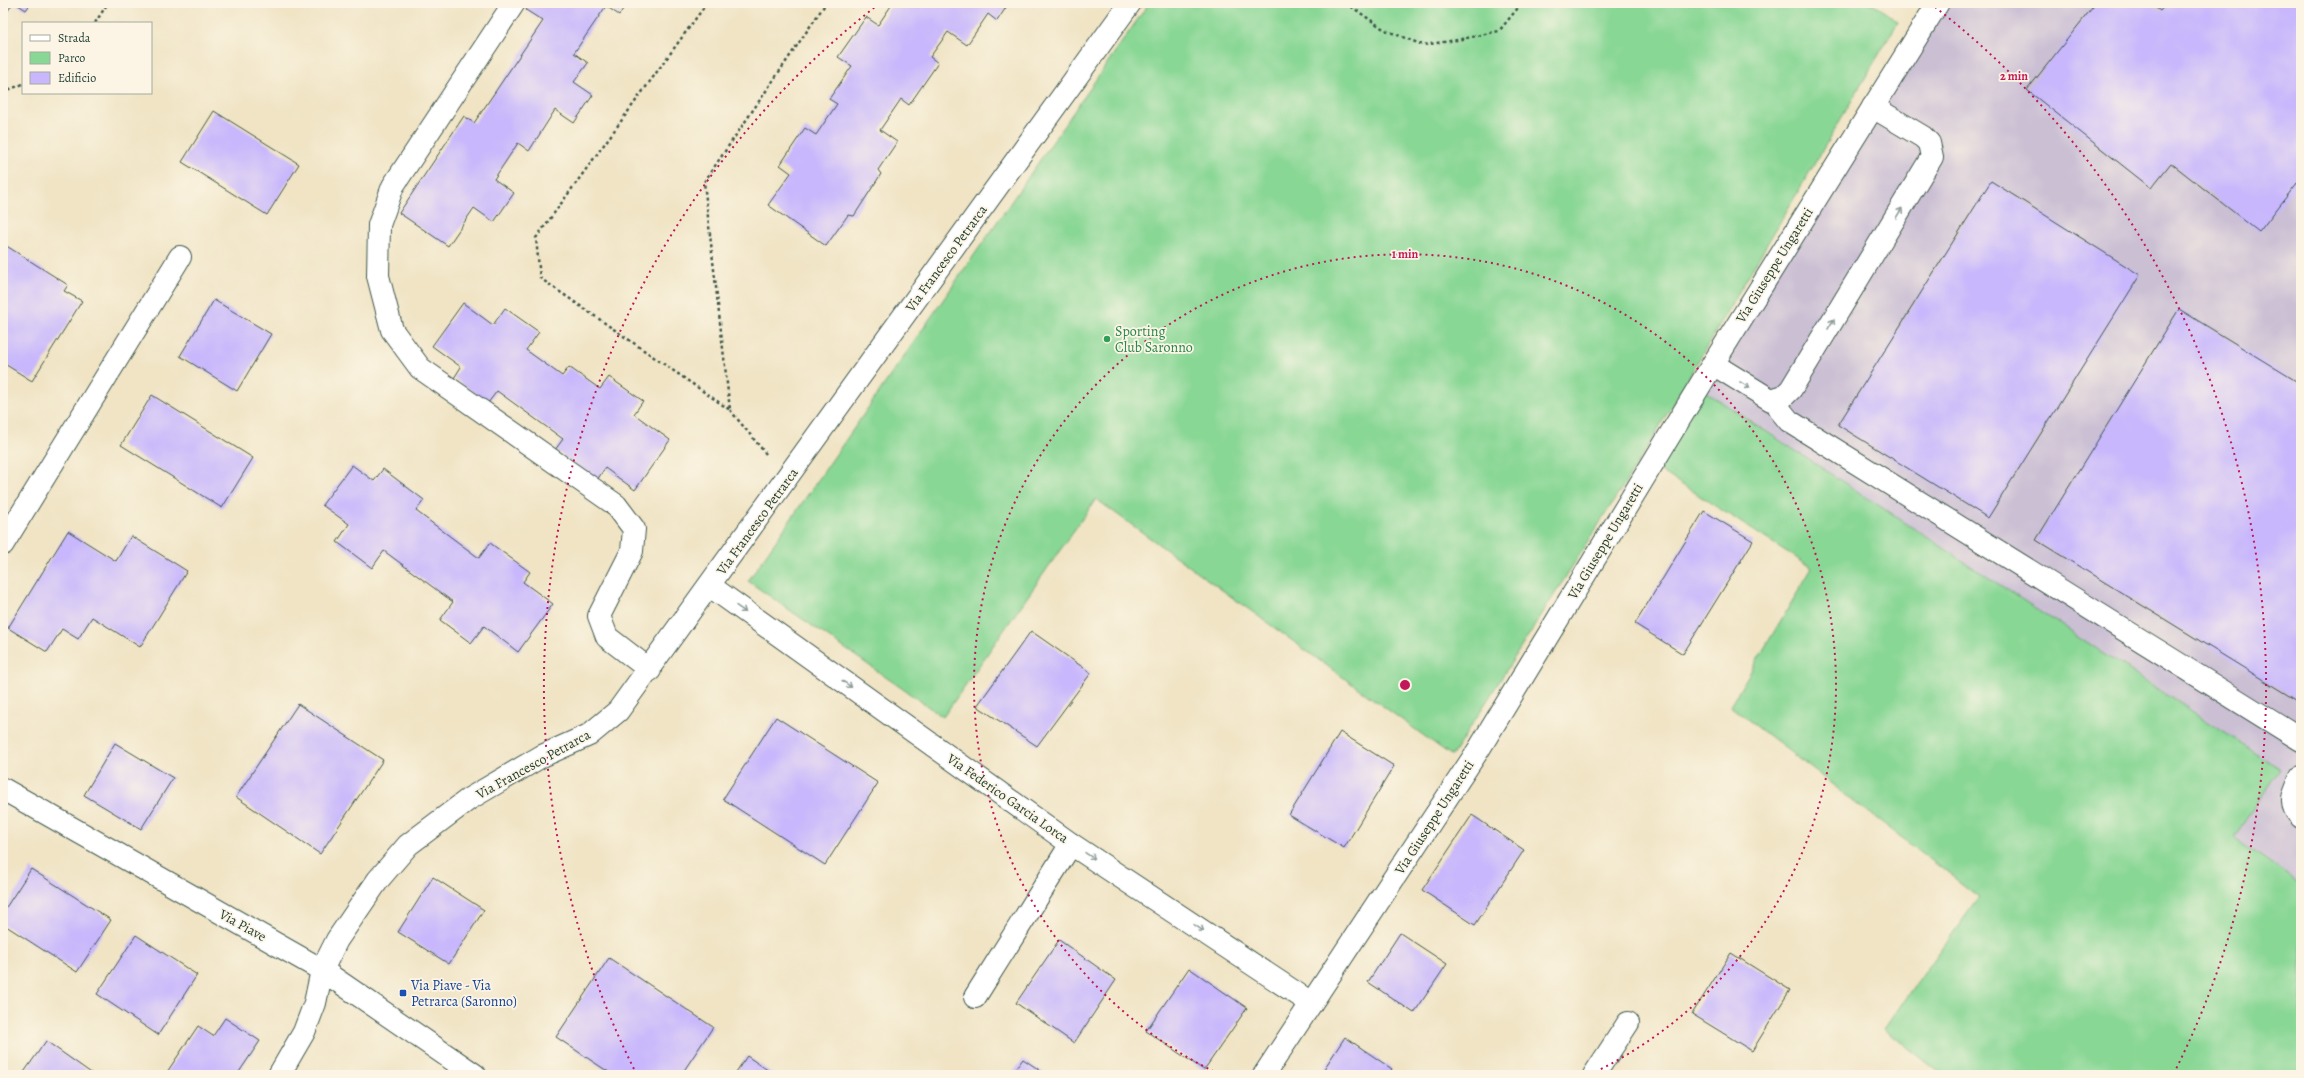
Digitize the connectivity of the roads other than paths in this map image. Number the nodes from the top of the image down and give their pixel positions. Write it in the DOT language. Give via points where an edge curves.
graph roads {
  1 [pos="514,3"];
  2 [pos="1130,3"];
  3 [pos="1938,3"];
  4 [pos="1873,107"];
  5 [pos="180,257"];
  6 [pos="1712,364"];
  7 [pos="1778,399"];
  8 [pos="3,544"];
  9 [pos="710,586"];
  10 [pos="650,670"];
  11 [pos="2301,740"];
  12 [pos="2301,777"];
  13 [pos="3,789"];
  14 [pos="2301,817"];
  15 [pos="1072,844"];
  16 [pos="322,970"];
  17 [pos="975,996"];
  18 [pos="1311,1003"];
  19 [pos="1628,1023"];
  20 [pos="280,1075"];
  21 [pos="475,1075"];
  22 [pos="1264,1075"];
  23 [pos="1594,1075"];
  1 -- 10 [label="street" via="394,186 379,225 378,276 392,330 420,368 616,505 634,529 632,550 599,616 607,637"];
  2 -- 9 [label="street, Via Francesco Petrarca"];
  3 -- 4 [label="street, Via Giuseppe Ungaretti"];
  4 -- 6 [label="street, Via Giuseppe Ungaretti"];
  7 -- 4 [label="street, one-way" via="1791,389 1932,157 1929,143 1923,137"];
  5 -- 8 [label="street"];
  6 -- 7 [label="street, one-way" via="1763,396 1771,400"];
  6 -- 18 [label="street, Via Giuseppe Ungaretti" via="1478,749"];
  7 -- 11 [label="street" via="1780,410 1789,421"];
  9 -- 10 [label="street, Via Francesco Petrarca"];
  9 -- 15 [label="street, Via Federico Garcia Lorca, one-way"];
  10 -- 16 [label="street, Via Francesco Petrarca" via="618,711 589,735 542,756 469,799 408,845 355,912"];
  12 -- 14 [label="street" via="2292,803"];
  13 -- 16 [label="street, Via Piave"];
  15 -- 17 [label="street"];
  15 -- 18 [label="street, Via Federico Garcia Lorca, one-way"];
  16 -- 20 [label="street, Via Francesco Petrarca" via="315,1003 304,1032"];
  16 -- 21 [label="street, Via Piave"];
  18 -- 22 [label="street, Via Giuseppe Ungaretti"];
  19 -- 23 [label="street"];
}
